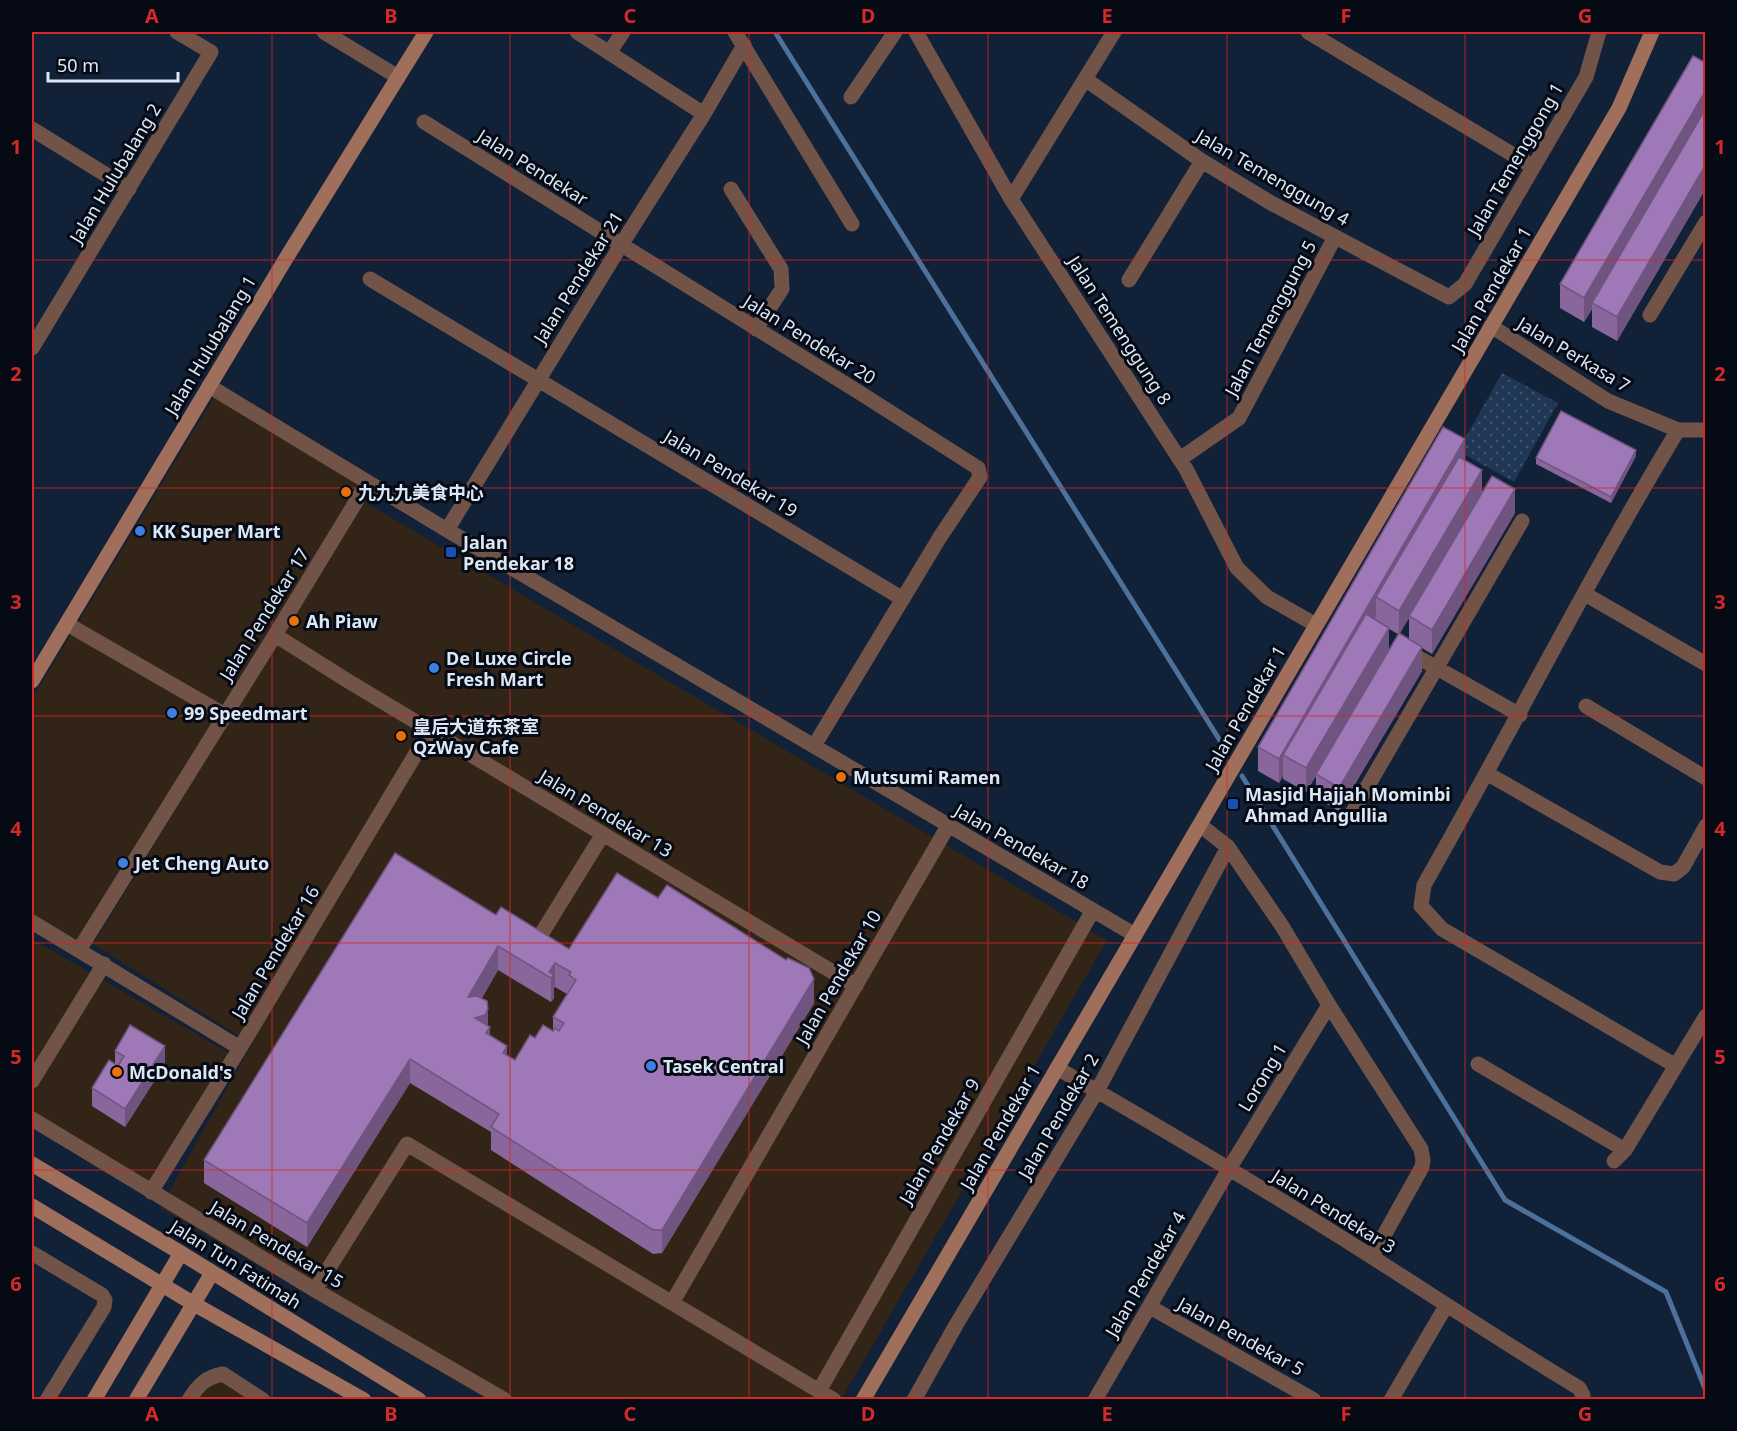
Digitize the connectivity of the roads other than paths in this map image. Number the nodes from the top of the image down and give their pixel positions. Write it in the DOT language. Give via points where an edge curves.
graph roads {
  1 [pos="177,32"];
  2 [pos="324,32"];
  3 [pos="426,32"];
  4 [pos="577,32"];
  5 [pos="623,32"];
  6 [pos="735,32"];
  7 [pos="895,32"];
  8 [pos="916,32"];
  9 [pos="1114,32"];
  10 [pos="1308,32"];
  11 [pos="1599,32"];
  12 [pos="1652,32"];
  13 [pos="744,45"];
  14 [pos="609,53"];
  15 [pos="398,76"];
  16 [pos="1085,79"];
  17 [pos="851,97"];
  18 [pos="705,114"];
  19 [pos="424,122"];
  20 [pos="32,129"];
  21 [pos="1202,161"];
  22 [pos="1532,166"];
  23 [pos="129,189"];
  24 [pos="731,189"];
  25 [pos="1011,199"];
  26 [pos="1706,222"];
  27 [pos="852,224"];
  28 [pos="1335,237"];
  29 [pos="621,245"];
  30 [pos="369,279"];
  31 [pos="1129,280"];
  32 [pos="1449,297"];
  33 [pos="1650,315"];
  34 [pos="1491,326"];
  35 [pos="756,329"];
  36 [pos="32,348"];
  37 [pos="538,380"];
  38 [pos="209,386"];
  39 [pos="1678,430"];
  40 [pos="1706,430"];
  41 [pos="1180,459"];
  42 [pos="368,482"];
  43 [pos="1522,521"];
  44 [pos="447,530"];
  45 [pos="1585,594"];
  46 [pos="903,599"];
  47 [pos="67,624"];
  48 [pos="1316,626"];
  49 [pos="275,635"];
  50 [pos="1403,648"];
  51 [pos="1706,664"];
  52 [pos="1437,667"];
  53 [pos="32,681"];
  54 [pos="1586,706"];
  55 [pos="225,715"];
  56 [pos="1520,715"];
  57 [pos="430,730"];
  58 [pos="814,746"];
  59 [pos="1488,774"];
  60 [pos="1706,778"];
  61 [pos="1352,813"];
  62 [pos="1200,825"];
  63 [pos="948,826"];
  64 [pos="1706,826"];
  65 [pos="603,834"];
  66 [pos="1228,847"];
  67 [pos="1093,910"];
  68 [pos="32,922"];
  69 [pos="1135,934"];
  70 [pos="537,941"];
  71 [pos="79,950"];
  72 [pos="104,964"];
  73 [pos="856,986"];
  74 [pos="1329,1005"];
  75 [pos="1706,1016"];
  76 [pos="240,1048"];
  77 [pos="1478,1064"];
  78 [pos="1676,1066"];
  79 [pos="1057,1068"];
  80 [pos="32,1081"];
  81 [pos="1097,1091"];
  82 [pos="32,1119"];
  83 [pos="32,1164"];
  84 [pos="1229,1169"];
  85 [pos="151,1192"];
  86 [pos="32,1206"];
  87 [pos="32,1253"];
  88 [pos="181,1253"];
  89 [pos="1372,1257"];
  90 [pos="212,1273"];
  91 [pos="162,1285"];
  92 [pos="315,1290"];
  93 [pos="672,1303"];
  94 [pos="194,1304"];
  95 [pos="1446,1306"];
  96 [pos="1150,1307"];
  97 [pos="819,1391"];
  98 [pos="1583,1397"];
  99 [pos="47,1400"];
  100 [pos="94,1400"];
  101 [pos="136,1400"];
  102 [pos="189,1400"];
  103 [pos="263,1400"];
  104 [pos="364,1400"];
  105 [pos="419,1400"];
  106 [pos="505,1400"];
  107 [pos="834,1400"];
  108 [pos="863,1400"];
  109 [pos="914,1400"];
  110 [pos="1095,1400"];
  111 [pos="1314,1400"];
  112 [pos="1391,1400"];
  1 -- 23 [label="street, Jalan Hulubalang 2" via="211,52"];
  2 -- 15 [label="street"];
  3 -- 15 [label="street, Jalan Hulubalang 1"];
  4 -- 14 [label="street"];
  5 -- 14 [label="street"];
  6 -- 13 [label="street"];
  7 -- 17 [label="street"];
  8 -- 25 [label="street, Jalan Temenggung 8"];
  9 -- 16 [label="street"];
  10 -- 22 [label="street"];
  11 -- 22 [label="street, Jalan Temenggong 1" via="1586,77"];
  12 -- 34 [label="street, Jalan Pendekar 1" via="1619,108"];
  13 -- 18 [label="street, Jalan Pendekar 21"];
  13 -- 27 [label="street"];
  14 -- 18 [label="street"];
  15 -- 38 [label="street, Jalan Hulubalang 1"];
  16 -- 21 [label="street, Jalan Temenggung 4"];
  16 -- 25 [label="street"];
  18 -- 29 [label="street, Jalan Pendekar 21"];
  19 -- 29 [label="street, Jalan Pendekar"];
  20 -- 23 [label="street"];
  21 -- 28 [label="street, Jalan Temenggung 4"];
  21 -- 31 [label="street"];
  22 -- 32 [label="street, Jalan Temenggong 1" via="1465,284"];
  23 -- 36 [label="street, Jalan Hulubalang 2"];
  24 -- 35 [label="street" via="781,269 782,289"];
  25 -- 41 [label="street, Jalan Temenggung 8"];
  26 -- 33 [label="street"];
  28 -- 32 [label="street, Jalan Temenggung 4"];
  28 -- 41 [label="street, Jalan Temenggung 5" via="1239,418"];
  29 -- 35 [label="street, Jalan Pendekar 20"];
  29 -- 37 [label="street, Jalan Pendekar 21"];
  30 -- 37 [label="street, Jalan Pendekar 19"];
  34 -- 39 [label="street, Jalan Perkasa 7" via="1608,401"];
  34 -- 48 [label="street, Jalan Pendekar 1"];
  35 -- 46 [label="street, Jalan Pendekar 20" via="978,468 980,477"];
  37 -- 44 [label="street, Jalan Pendekar 21"];
  37 -- 46 [label="street, Jalan Pendekar 19"];
  38 -- 42 [label="street, Jalan Pendekar 18"];
  38 -- 47 [label="street, Jalan Hulubalang 1"];
  39 -- 40 [label="street, Jalan Perkasa 7"];
  39 -- 45 [label="street"];
  41 -- 48 [label="street, Jalan Temenggung 8" via="1237,568 1267,597"];
  42 -- 44 [label="street, Jalan Pendekar 18"];
  42 -- 49 [label="street, Jalan Pendekar 17"];
  43 -- 52 [label="street"];
  44 -- 58 [label="street, Jalan Pendekar 18"];
  45 -- 51 [label="street"];
  45 -- 56 [label="street"];
  46 -- 58 [label="street"];
  47 -- 53 [label="street, Jalan Hulubalang 1"];
  47 -- 55 [label="street"];
  48 -- 62 [label="street, Jalan Pendekar 1"];
  49 -- 55 [label="street, Jalan Pendekar 17"];
  49 -- 57 [label="street, Jalan Pendekar 13"];
  50 -- 52 [label="street"];
  52 -- 56 [label="street"];
  52 -- 61 [label="street"];
  54 -- 60 [label="street"];
  55 -- 71 [label="street, Jalan Pendekar 17"];
  56 -- 59 [label="street"];
  57 -- 65 [label="street, Jalan Pendekar 13"];
  57 -- 76 [label="street, Jalan Pendekar 16"];
  58 -- 63 [label="street, Jalan Pendekar 18"];
  59 -- 64 [label="street" via="1660,872 1674,874 1683,867"];
  59 -- 78 [label="street" via="1424,885 1421,906 1442,929"];
  62 -- 66 [label="street"];
  62 -- 69 [label="street, Jalan Pendekar 1"];
  63 -- 67 [label="street, Jalan Pendekar 18"];
  63 -- 73 [label="street, Jalan Pendekar 10"];
  65 -- 70 [label="street"];
  65 -- 73 [label="street, Jalan Pendekar 13"];
  66 -- 74 [label="street"];
  66 -- 81 [label="street, Jalan Pendekar 2"];
  67 -- 69 [label="street, Jalan Pendekar 18"];
  67 -- 97 [label="street, Jalan Pendekar 9"];
  68 -- 71 [label="street"];
  69 -- 79 [label="street, Jalan Pendekar 1"];
  71 -- 72 [label="street"];
  72 -- 76 [label="street"];
  72 -- 80 [label="street"];
  73 -- 93 [label="street, Jalan Pendekar 10"];
  74 -- 84 [label="street, Lorong 1"];
  74 -- 89 [label="street" via="1422,1149 1422,1167"];
  75 -- 78 [label="street"];
  76 -- 85 [label="street, Jalan Pendekar 16"];
  77 -- 78 [label="street" via="1620,1156"];
  79 -- 81 [label="street, Jalan Pendekar 3"];
  79 -- 108 [label="street, Jalan Pendekar 1"];
  81 -- 84 [label="street, Jalan Pendekar 3"];
  81 -- 109 [label="street, Jalan Pendekar 2"];
  82 -- 85 [label="street, Jalan Pendekar 15"];
  83 -- 88 [label="street, Jalan Tun Fatimah"];
  84 -- 89 [label="street, Jalan Pendekar 3"];
  84 -- 96 [label="street, Jalan Pendekar 4"];
  85 -- 92 [label="street, Jalan Pendekar 15"];
  86 -- 91 [label="street"];
  87 -- 99 [label="street" via="105,1300"];
  88 -- 90 [label="street, Jalan Tun Fatimah"];
  88 -- 91 [label="street"];
  89 -- 95 [label="street, Jalan Pendekar 3"];
  90 -- 94 [label="street"];
  90 -- 105 [label="street, Jalan Tun Fatimah"];
  91 -- 94 [label="street"];
  91 -- 100 [label="street"];
  92 -- 93 [label="street" via="407,1144"];
  92 -- 106 [label="street, Jalan Pendekar 15"];
  93 -- 97 [label="street"];
  94 -- 101 [label="street"];
  94 -- 104 [label="street"];
  95 -- 98 [label="street, Jalan Pendekar 3" via="1579,1388"];
  95 -- 112 [label="street"];
  96 -- 110 [label="street, Jalan Pendekar 4"];
  96 -- 111 [label="street, Jalan Pendekar 5"];
  97 -- 107 [label="street"];
  102 -- 103 [label="street" via="209,1376 223,1374"];
}
